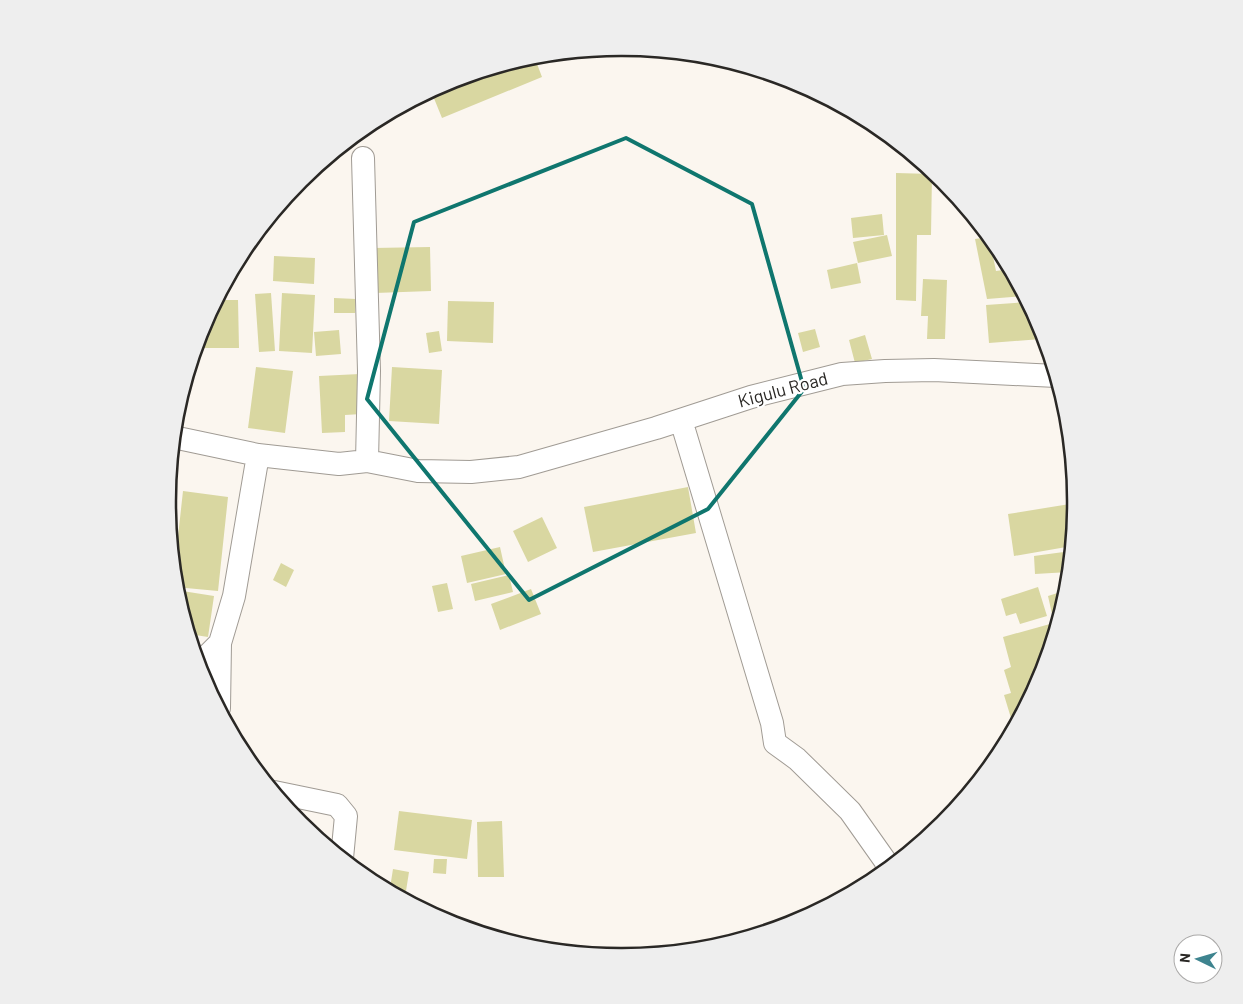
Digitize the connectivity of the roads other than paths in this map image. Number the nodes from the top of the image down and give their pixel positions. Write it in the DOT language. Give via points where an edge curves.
graph roads {
  1 [pos="363,158"];
  2 [pos="1049,376"];
  3 [pos="681,420"];
  4 [pos="181,439"];
  5 [pos="258,455"];
  6 [pos="367,461"];
  7 [pos="220,642"];
  8 [pos="204,658"];
  9 [pos="219,693"];
  10 [pos="285,794"];
  11 [pos="343,850"];
  12 [pos="886,861"];
  1 -- 6 [label="street" via="369,371"];
  2 -- 3 [label="street, Kigulu Road" via="934,370 842,374 751,397"];
  3 -- 6 [label="street, Kigulu Road" via="519,468 471,472 418,471"];
  3 -- 12 [label="street" via="772,723 775,743 797,759 850,812"];
  4 -- 5 [label="street, Kigulu Road"];
  5 -- 6 [label="street, Kigulu Road" via="339,464"];
  5 -- 7 [label="street" via="234,596"];
  7 -- 8 [label="street"];
  7 -- 9 [label="street"];
  10 -- 11 [label="street" via="337,805 346,816"];
}
